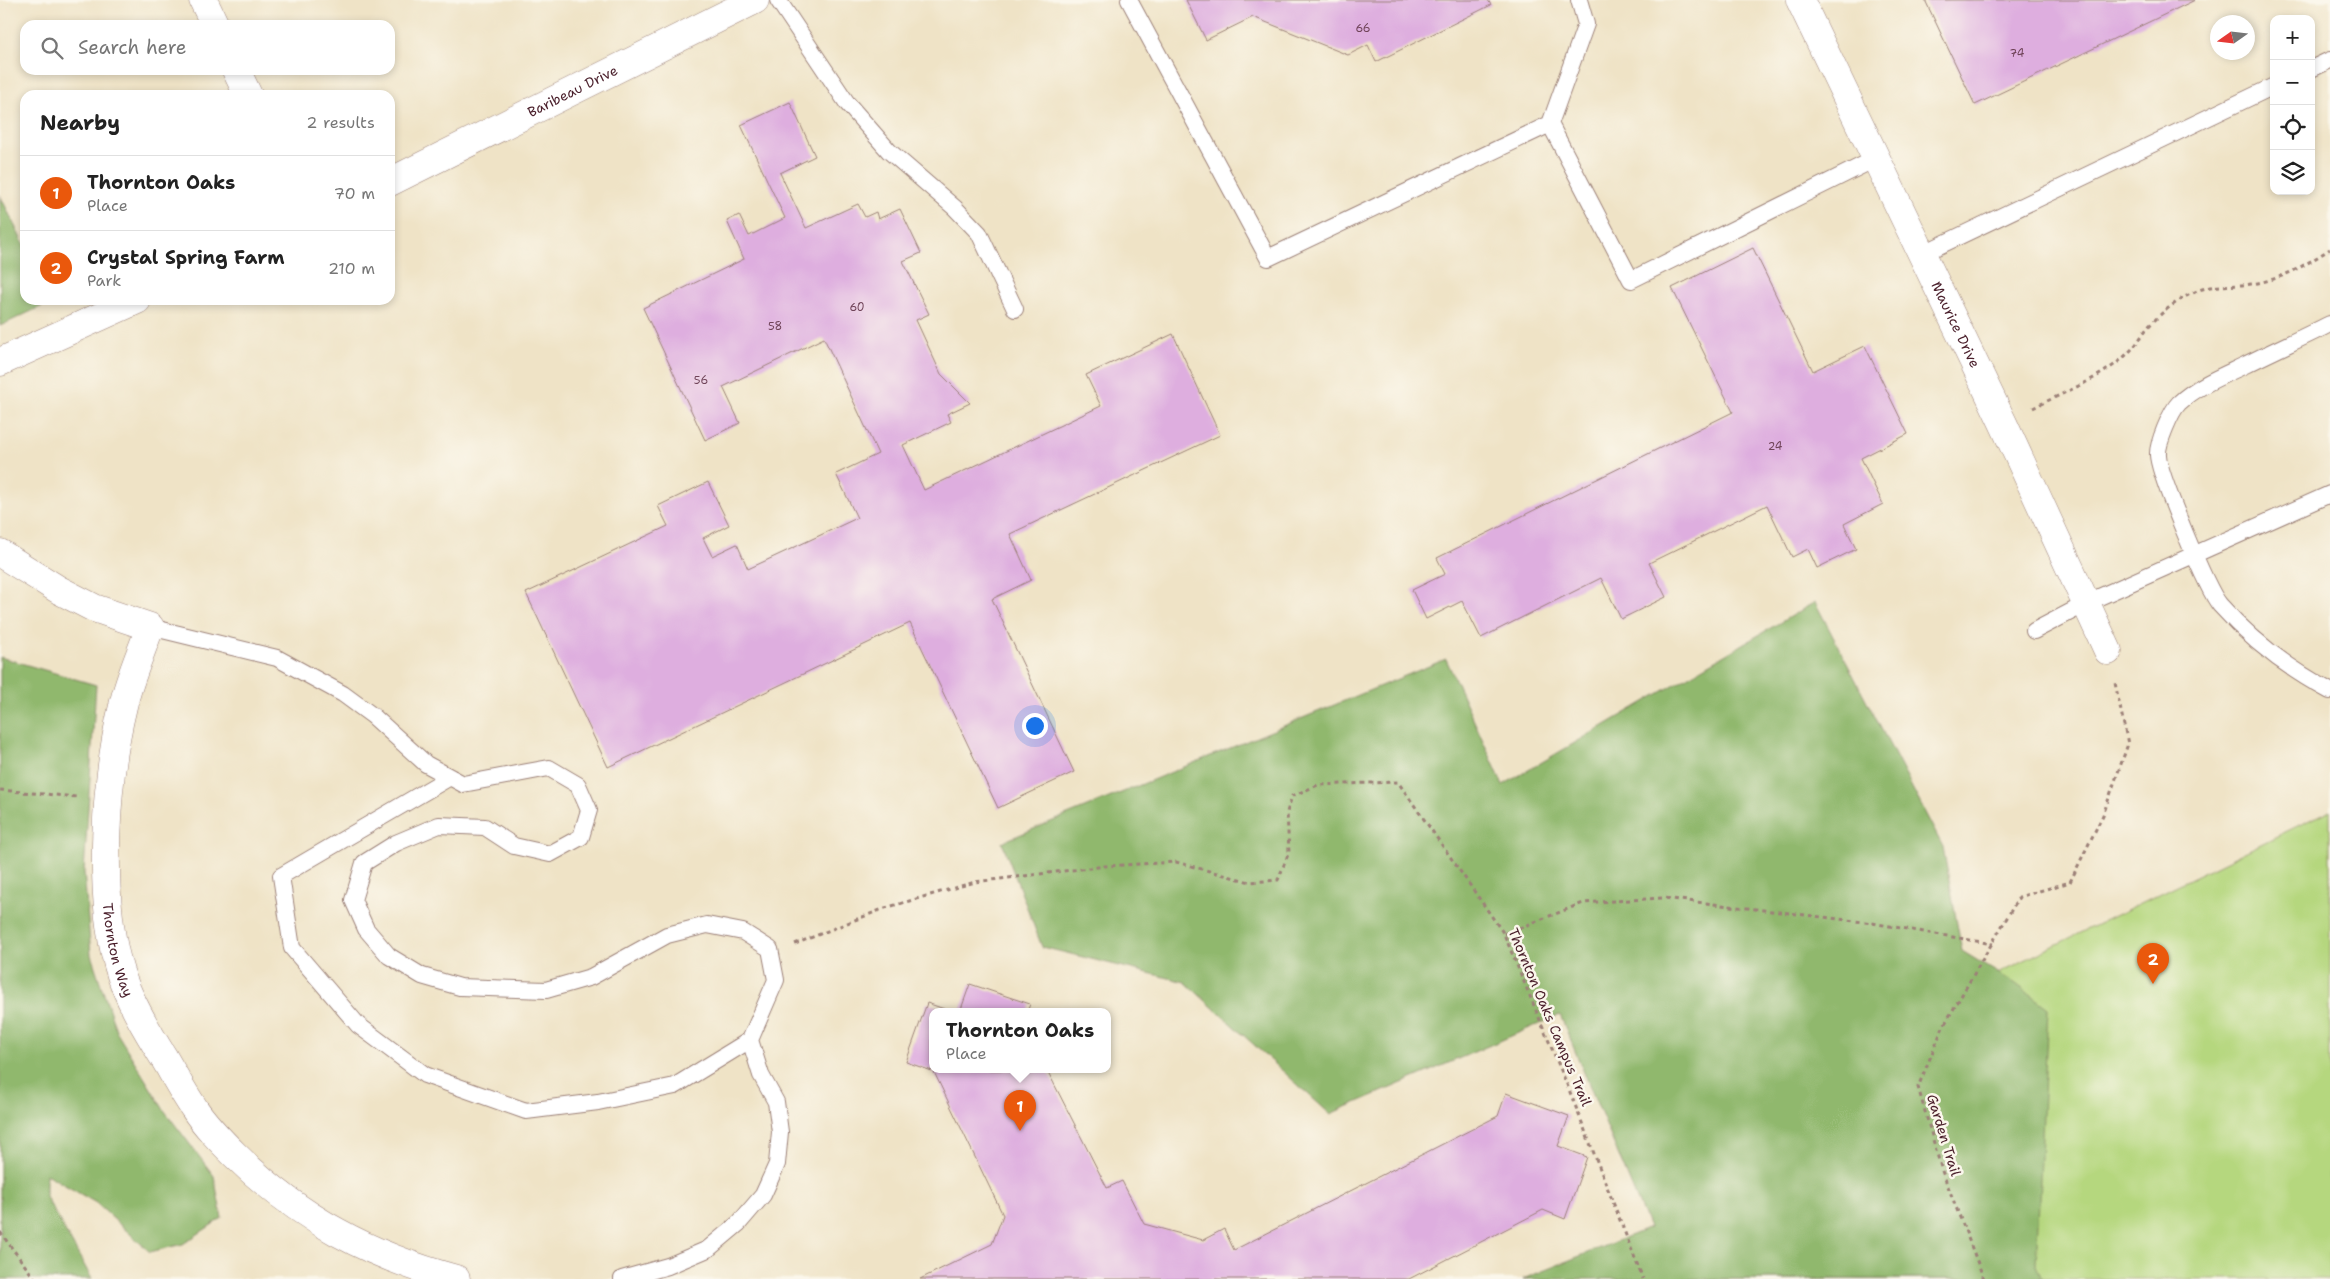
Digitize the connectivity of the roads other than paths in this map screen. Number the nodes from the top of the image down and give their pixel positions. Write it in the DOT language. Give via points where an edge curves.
graph roads {
  1 [pos="203,0"];
  2 [pos="754,0"];
  3 [pos="778,0"];
  4 [pos="1129,0"];
  5 [pos="1579,0"];
  6 [pos="1800,0"];
  7 [pos="213,20"];
  8 [pos="2330,60"];
  9 [pos="2315,67"];
  10 [pos="238,75"];
  11 [pos="2270,88"];
  12 [pos="246,90"];
  13 [pos="1550,124"];
  14 [pos="1875,159"];
  15 [pos="395,180"];
  16 [pos="1922,254"];
  17 [pos="126,305"];
  18 [pos="1015,309"];
  19 [pos="2330,324"];
  20 [pos="0,362"];
  21 [pos="2330,494"];
  22 [pos="0,553"];
  23 [pos="2195,556"];
  24 [pos="2085,604"];
  25 [pos="150,628"];
  26 [pos="2034,631"];
  27 [pos="2108,651"];
  28 [pos="2330,691"];
  29 [pos="450,777"];
  30 [pos="750,1040"];
  31 [pos="630,1278"];
  32 [pos="456,1279"];
  1 -- 7 [label="street"];
  2 -- 15 [label="street, Baribeau Drive"];
  3 -- 18 [label="lane" via="847,103 889,151 956,208 979,233"];
  4 -- 13 [label="lane" via="1268,258"];
  5 -- 13 [label="lane" via="1586,24"];
  6 -- 14 [label="street, Maurice Drive"];
  8 -- 9 [label="lane"];
  10 -- 12 [label="street"];
  11 -- 16 [label="lane"];
  13 -- 14 [label="lane" via="1631,280"];
  14 -- 16 [label="street, Maurice Drive"];
  16 -- 24 [label="street, Maurice Drive"];
  17 -- 20 [label="street"];
  19 -- 23 [label="lane" via="2209,382 2178,404 2167,422 2158,454 2164,479"];
  21 -- 23 [label="lane"];
  22 -- 25 [label="street" via="94,608"];
  23 -- 24 [label="lane"];
  23 -- 28 [label="lane" via="2219,604 2274,655"];
  24 -- 26 [label="lane"];
  24 -- 27 [label="street, Maurice Drive"];
  25 -- 29 [label="lane" via="277,658 343,694 373,716 426,764"];
  25 -- 32 [label="street, Thornton Way" via="123,705 111,774 106,874 118,967 145,1026 194,1109 215,1135 263,1182 318,1222 380,1254 414,1268"];
  29 -- 30 [label="lane" via="281,876 292,948 358,1024 425,1075 526,1111 598,1102 675,1086"];
  29 -- 30 [label="lane" via="463,784 549,768 578,785 589,810 580,837 550,854 514,846 485,828 439,825 396,843 364,863 353,900 366,929 389,956 422,976 460,987 546,990 591,977 667,935 707,925 743,932 770,949 776,980"];
  30 -- 31 [label="lane" via="761,1074 776,1102 780,1132 777,1164 763,1195 739,1223 708,1249"];
}
